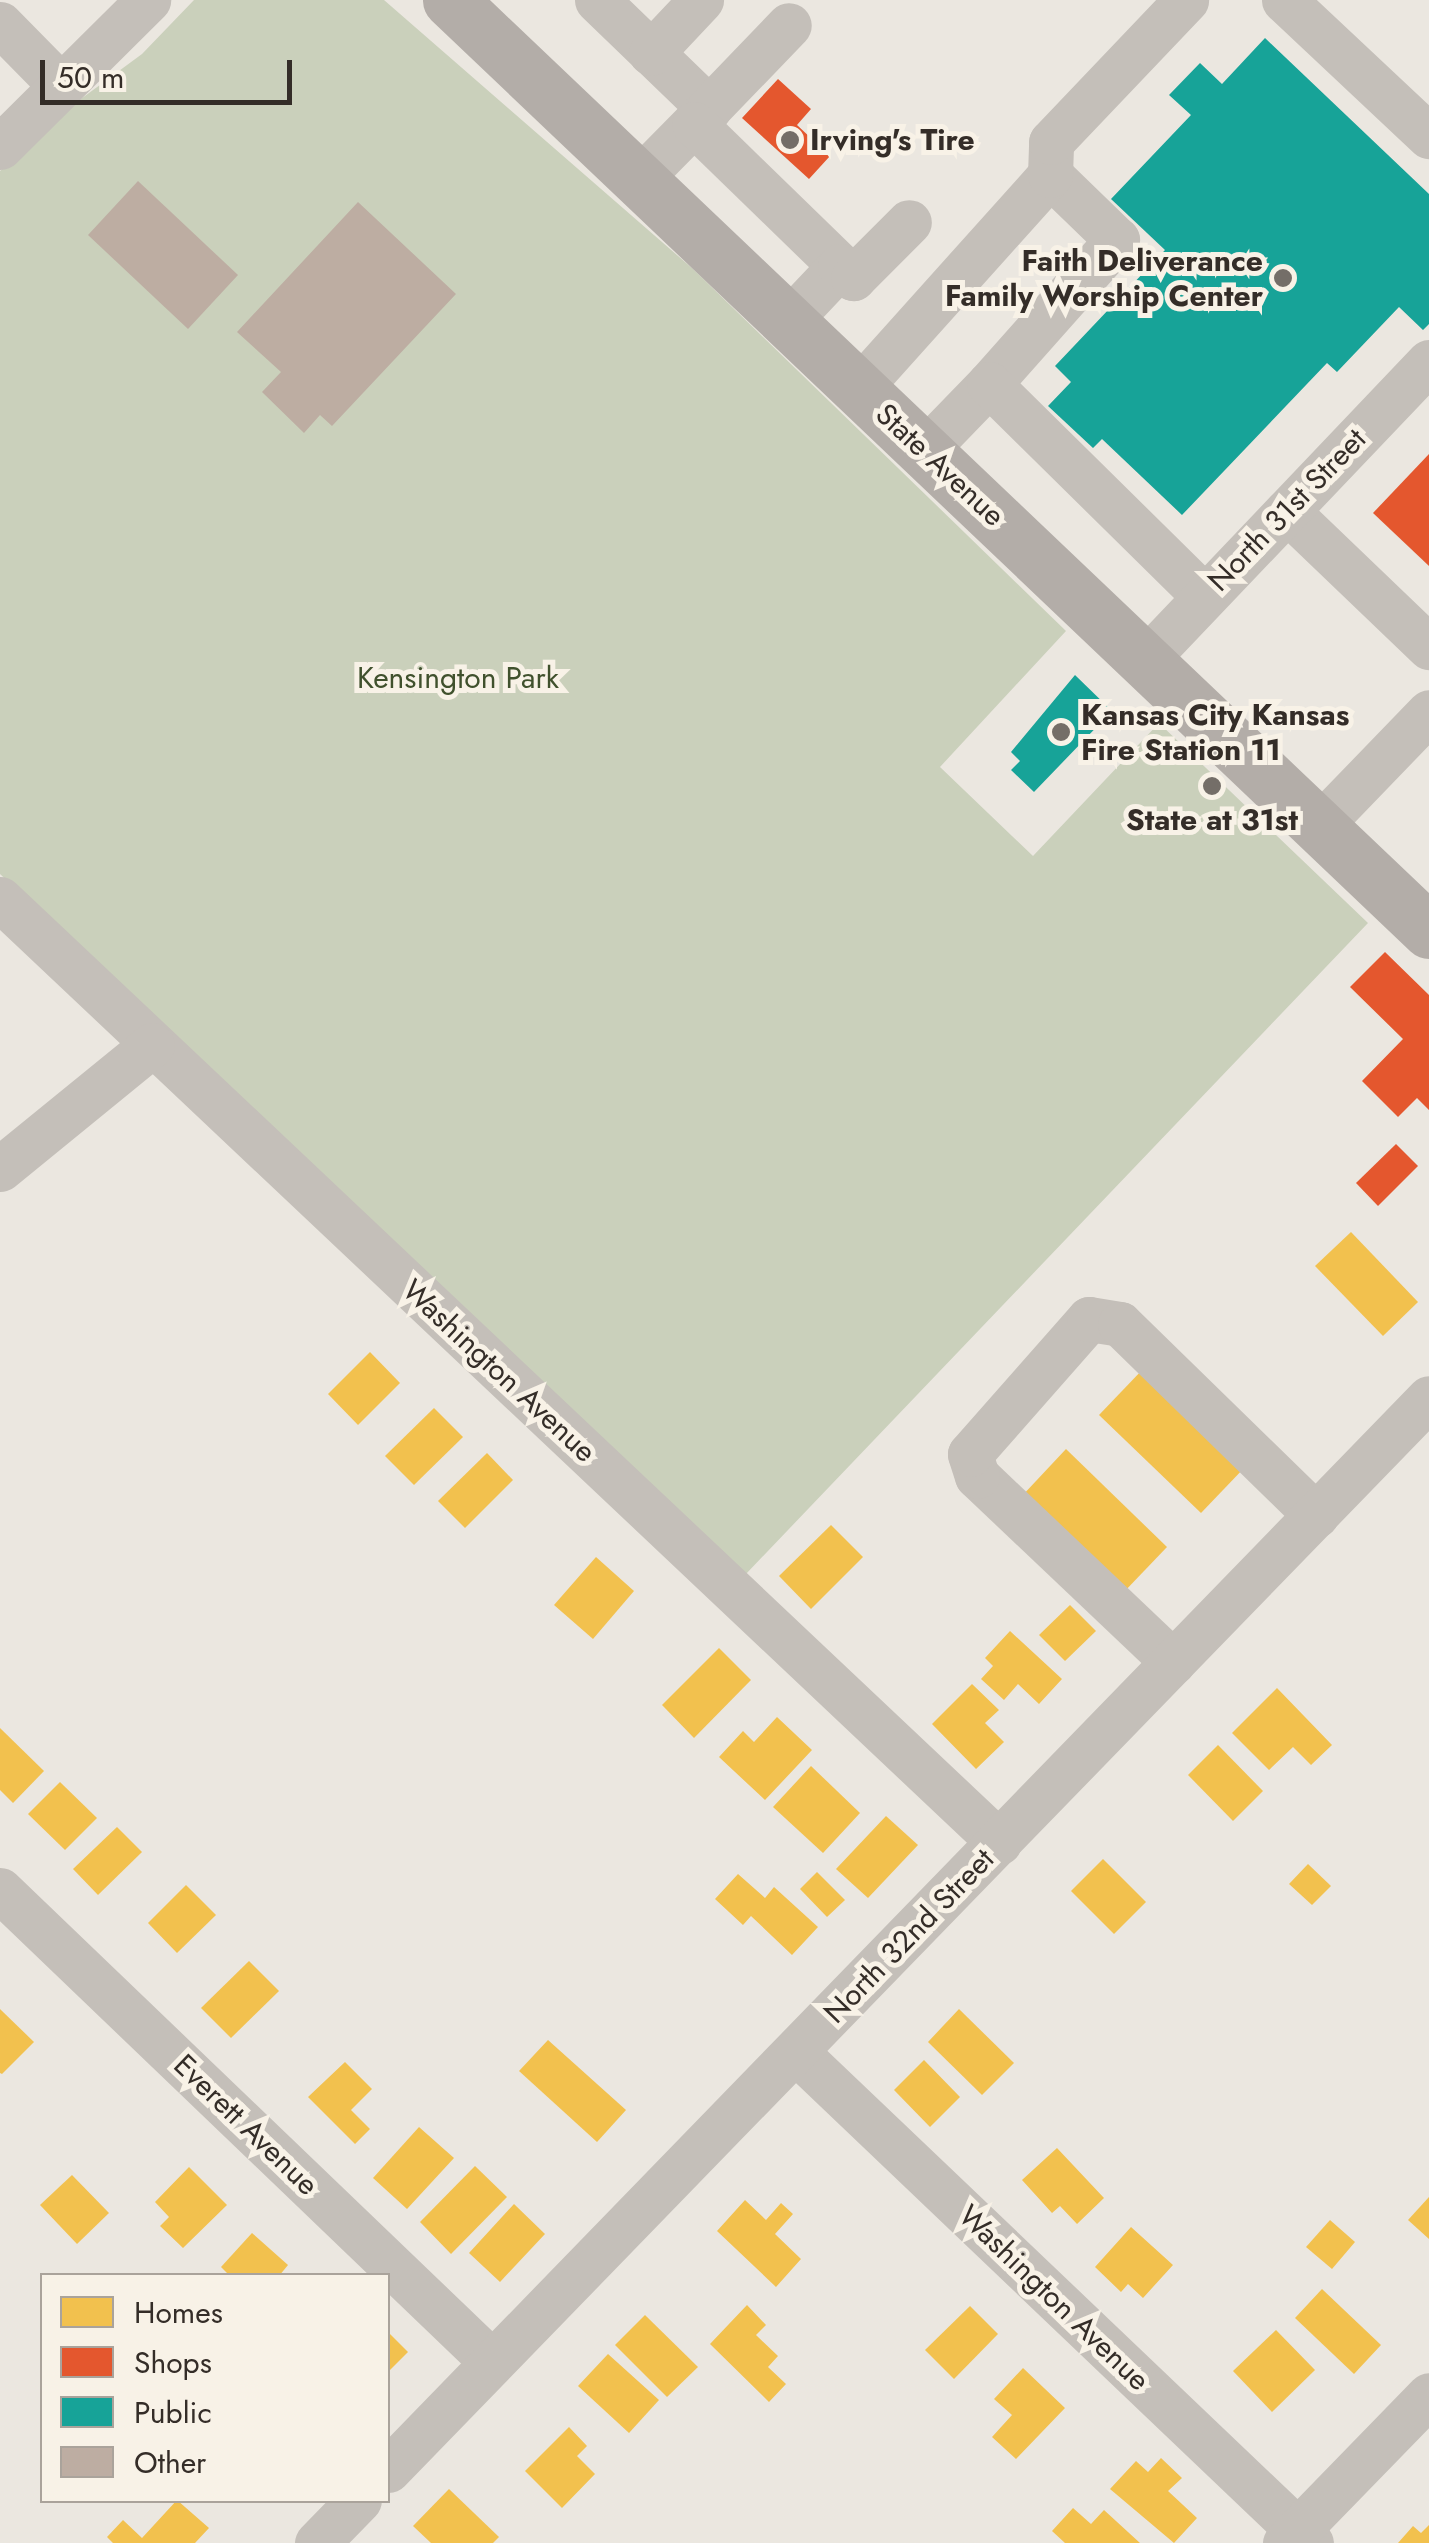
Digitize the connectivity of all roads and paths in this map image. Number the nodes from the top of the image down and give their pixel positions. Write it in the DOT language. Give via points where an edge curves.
graph roads {
  1 [pos="148,0"];
  2 [pos="597,0"];
  3 [pos="701,0"];
  4 [pos="1186,0"];
  5 [pos="1284,0"];
  6 [pos="466,5"];
  7 [pos="0,24"];
  8 [pos="788,25"];
  9 [pos="651,53"];
  10 [pos="60,85"];
  11 [pos="702,116"];
  12 [pos="1429,136"];
  13 [pos="0,146"];
  14 [pos="1050,175"];
  15 [pos="639,179"];
  16 [pos="908,222"];
  17 [pos="840,266"];
  18 [pos="788,321"];
  19 [pos="1429,362"];
  20 [pos="989,384"];
  21 [pos="859,388"];
  22 [pos="925,450"];
  23 [pos="1286,511"];
  24 [pos="1205,596"];
  25 [pos="1429,647"];
  26 [pos="1146,660"];
  27 [pos="1429,712"];
  28 [pos="1319,826"];
  29 [pos="0,900"];
  30 [pos="1429,931"];
  31 [pos="152,1045"];
  32 [pos="0,1169"];
  33 [pos="1424,1415"];
  34 [pos="1316,1514"];
  35 [pos="1173,1662"];
  36 [pos="999,1842"];
  37 [pos="0,1890"];
  38 [pos="798,2053"];
  39 [pos="491,2361"];
  40 [pos="1429,2395"];
  41 [pos="390,2468"];
  42 [pos="357,2503"];
  43 [pos="1298,2539"];
  44 [pos="325,2541"];
  1 -- 10 [label="street"];
  2 -- 9 [label="street"];
  3 -- 9 [label="street"];
  4 -- 14 [label="street" via="1051,142"];
  5 -- 12 [label="street"];
  6 -- 15 [label="main road, State Avenue"];
  7 -- 10 [label="street"];
  8 -- 11 [label="street"];
  9 -- 11 [label="street"];
  10 -- 13 [label="street"];
  11 -- 15 [label="street"];
  11 -- 17 [label="street"];
  14 -- 20 [label="street" via="1117,240"];
  14 -- 21 [label="street"];
  15 -- 18 [label="main road, State Avenue"];
  16 -- 17 [label="street" via="852,278"];
  17 -- 18 [label="street"];
  18 -- 21 [label="main road, State Avenue"];
  19 -- 23 [label="street, North 31st Street"];
  20 -- 22 [label="street"];
  20 -- 24 [label="street"];
  21 -- 22 [label="main road, State Avenue"];
  22 -- 26 [label="main road, State Avenue"];
  23 -- 24 [label="street, North 31st Street"];
  23 -- 25 [label="street"];
  24 -- 26 [label="street, North 31st Street"];
  26 -- 28 [label="main road, State Avenue"];
  27 -- 28 [label="street"];
  28 -- 30 [label="main road, State Avenue"];
  29 -- 31 [label="street, Washington Avenue"];
  31 -- 32 [label="street"];
  31 -- 36 [label="street, Washington Avenue"];
  33 -- 34 [label="street, North 32nd Street"];
  34 -- 35 [label="street, North 32nd Street"];
  34 -- 35 [label="street" via="1120,1324 1089,1319 970,1454 977,1476"];
  35 -- 36 [label="street, North 32nd Street"];
  36 -- 38 [label="street, North 32nd Street"];
  37 -- 39 [label="street, Everett Avenue"];
  38 -- 39 [label="street, North 32nd Street"];
  38 -- 43 [label="street, Washington Avenue"];
  39 -- 41 [label="street, North 32nd Street"];
  40 -- 43 [label="street"];
  42 -- 44 [label="street"];
}
